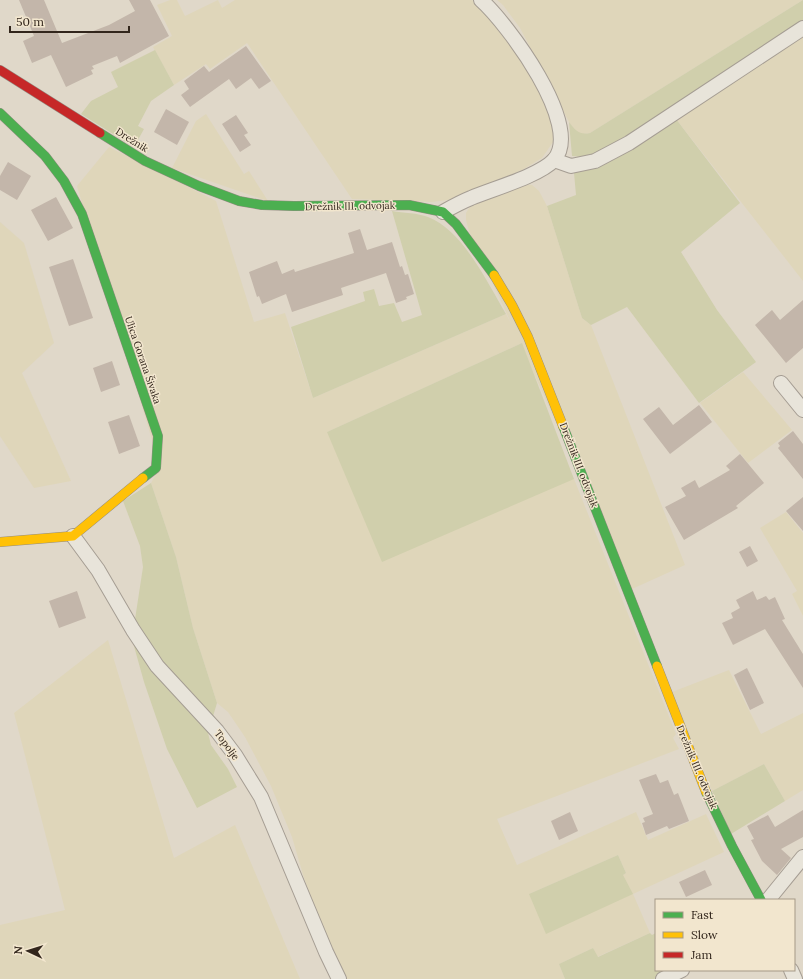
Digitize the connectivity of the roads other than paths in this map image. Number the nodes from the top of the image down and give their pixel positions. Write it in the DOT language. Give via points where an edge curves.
graph roads {
  1 [pos="481,0"];
  2 [pos="803,28"];
  3 [pos="0,70"];
  4 [pos="0,113"];
  5 [pos="554,160"];
  6 [pos="262,205"];
  7 [pos="443,212"];
  8 [pos="781,383"];
  9 [pos="803,410"];
  10 [pos="73,536"];
  11 [pos="0,542"];
  12 [pos="803,857"];
  13 [pos="760,899"];
  14 [pos="769,899"];
  15 [pos="680,971"];
  16 [pos="339,979"];
  17 [pos="663,979"];
  1 -- 5 [label="street" via="514,37 538,76 557,117 562,138"];
  2 -- 5 [label="street" via="629,143 595,161 571,166"];
  3 -- 6 [label="street, Drežnik" via="145,161 200,186 232,198"];
  4 -- 10 [label="street, Ulica Gorana Šivaka" via="45,156 64,181 82,214 158,436 156,468"];
  5 -- 7 [label="street" via="543,168"];
  6 -- 7 [label="street, Drežnik III. odvojak" via="409,205"];
  7 -- 13 [label="street, Drežnik III. odvojak" via="456,224 492,271 528,337 703,785"];
  8 -- 9 [label="street"];
  10 -- 11 [label="street"];
  10 -- 16 [label="street, Topolje" via="98,570 157,666 217,731 261,797"];
  12 -- 14 [label="street"];
  15 -- 17 [label="street"];
}
